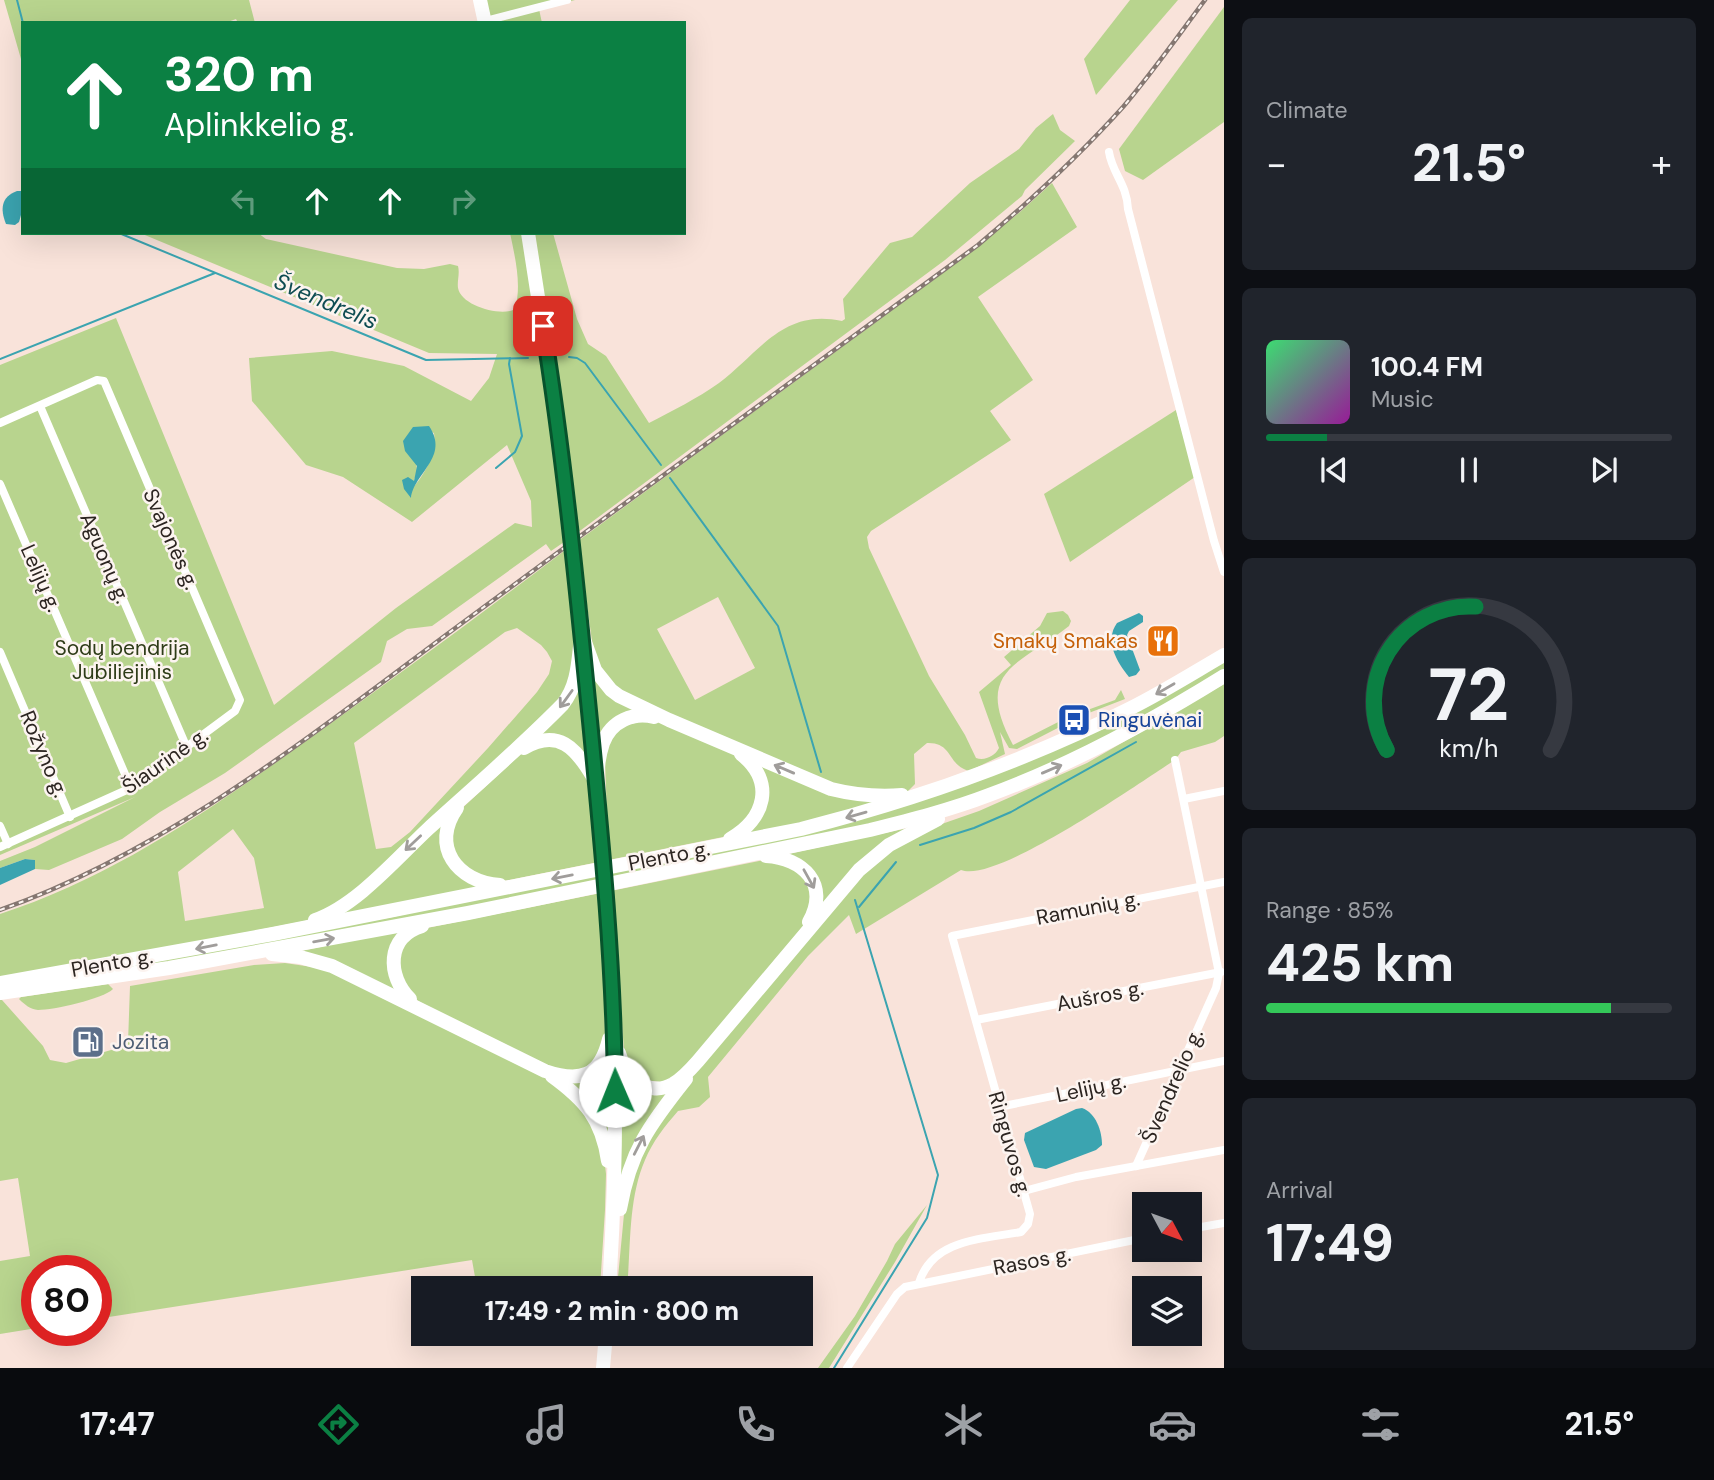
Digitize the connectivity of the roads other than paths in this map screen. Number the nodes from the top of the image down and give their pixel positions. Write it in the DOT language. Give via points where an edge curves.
graph roads {
  1 [pos="480,0"];
  2 [pos="567,0"];
  3 [pos="485,21"];
  4 [pos="489,21"];
  5 [pos="1108,152"];
  6 [pos="528,235"];
  7 [pos="40,406"];
  8 [pos="0,423"];
  9 [pos="0,484"];
  10 [pos="1224,572"];
  11 [pos="582,636"];
  12 [pos="0,652"];
  13 [pos="1224,654"];
  14 [pos="1224,676"];
  15 [pos="239,696"];
  16 [pos="669,720"];
  17 [pos="729,745"];
  18 [pos="187,748"];
  19 [pos="507,758"];
  20 [pos="1175,761"];
  21 [pos="968,778"];
  22 [pos="596,780"];
  23 [pos="131,788"];
  24 [pos="1224,791"];
  25 [pos="989,795"];
  26 [pos="465,798"];
  27 [pos="1184,799"];
  28 [pos="70,817"];
  29 [pos="0,826"];
  30 [pos="4,846"];
  31 [pos="716,846"];
  32 [pos="751,855"];
  33 [pos="1224,882"];
  34 [pos="519,886"];
  35 [pos="1202,886"];
  36 [pos="468,913"];
  37 [pos="273,934"];
  38 [pos="952,936"];
  39 [pos="257,952"];
  40 [pos="783,958"];
  41 [pos="1221,972"];
  42 [pos="2,988"];
  43 [pos="419,1007"];
  44 [pos="976,1020"];
  45 [pos="614,1029"];
  46 [pos="698,1061"];
  47 [pos="1224,1061"];
  48 [pos="1180,1070"];
  49 [pos="545,1071"];
  50 [pos="999,1107"];
  51 [pos="1224,1150"];
  52 [pos="1136,1166"];
  53 [pos="1024,1191"];
  54 [pos="613,1199"];
  55 [pos="1224,1223"];
  56 [pos="1202,1228"];
  57 [pos="1132,1240"];
  58 [pos="611,1258"];
  59 [pos="610,1276"];
  60 [pos="919,1283"];
  61 [pos="605,1346"];
  62 [pos="603,1368"];
  63 [pos="847,1368"];
  1 -- 3 [label="highway"];
  2 -- 4 [label="street"];
  5 -- 10 [label="street" via="1128,198"];
  6 -- 11 [label="highway" via="569,510"];
  7 -- 8 [label="street"];
  7 -- 15 [label="street, Svajonės g." via="104,381"];
  7 -- 18 [label="street, Aguonų g."];
  9 -- 23 [label="street, Lelijų g."];
  11 -- 16 [label="highway" via="595,670 611,690"];
  11 -- 19 [label="highway, one-way" via="569,697"];
  11 -- 22 [label="highway"];
  12 -- 28 [label="street, Rožyno g."];
  13 -- 21 [label="highway, Plento g., one-way" via="1096,725"];
  25 -- 14 [label="highway, Plento g., one-way" via="1113,739"];
  15 -- 18 [label="street, Šiaurinė g." via="235,711"];
  16 -- 17 [label="highway"];
  16 -- 22 [label="highway" via="638,715 618,723 605,739"];
  21 -- 17 [label="highway, one-way" via="908,794 852,794"];
  17 -- 31 [label="highway" via="754,766 762,799 754,821"];
  18 -- 23 [label="street, Šiaurinė g."];
  19 -- 22 [label="highway" via="534,742 556,741 575,750"];
  19 -- 26 [label="highway"];
  20 -- 27 [label="street, Švendrelio g."];
  21 -- 31 [label="highway, Plento g., one-way" via="846,818"];
  22 -- 45 [label="highway"];
  23 -- 28 [label="street, Šiaurinė g."];
  24 -- 27 [label="street"];
  25 -- 32 [label="highway, Plento g." via="870,830"];
  25 -- 40 [label="highway" via="906,834 873,856"];
  26 -- 34 [label="highway" via="448,825 447,845 453,861 474,880"];
  26 -- 37 [label="highway, one-way" via="350,900 319,919"];
  27 -- 35 [label="street, Švendrelio g."];
  28 -- 30 [label="street, Šiaurinė g."];
  29 -- 30 [label="street"];
  31 -- 34 [label="highway, Plento g., one-way"];
  32 -- 36 [label="highway, Plento g."];
  32 -- 40 [label="highway, one-way" via="789,859 806,870 814,884 813,915"];
  33 -- 35 [label="street, Ramunių g."];
  34 -- 37 [label="highway, Plento g."];
  35 -- 38 [label="street, Ramunių g."];
  35 -- 41 [label="street, Švendrelio g."];
  39 -- 36 [label="highway, Plento g., one-way"];
  36 -- 43 [label="highway" via="415,929 397,949 393,968 397,982"];
  37 -- 42 [label="highway, Plento g., one-way"];
  38 -- 44 [label="street, Ringuvos g."];
  39 -- 42 [label="highway, Plento g."];
  39 -- 43 [label="highway" via="317,960"];
  40 -- 46 [label="highway"];
  41 -- 44 [label="street, Aušros g."];
  41 -- 48 [label="street, Švendrelio g."];
  43 -- 49 [label="highway"];
  44 -- 50 [label="street, Ringuvos g."];
  45 -- 46 [label="highway" via="623,1067 640,1084 667,1087"];
  45 -- 49 [label="highway" via="606,1054 592,1071 574,1077"];
  45 -- 54 [label="highway"];
  58 -- 46 [label="highway, one-way" via="634,1154"];
  47 -- 48 [label="street, Lelijų g."];
  48 -- 50 [label="street, Lelijų g."];
  48 -- 52 [label="street, Švendrelio g."];
  49 -- 54 [label="highway" via="576,1094 596,1119"];
  50 -- 53 [label="street, Ringuvos g."];
  51 -- 52 [label="street"];
  52 -- 53 [label="street"];
  53 -- 60 [label="street, Ringuvos g." via="1030,1214 1021,1231 942,1249"];
  54 -- 58 [label="highway"];
  55 -- 56 [label="street"];
  57 -- 60 [label="street, Rasos g."];
  58 -- 59 [label="highway"];
  60 -- 63 [label="street" via="897,1294"];
  61 -- 62 [label="highway"];
}
